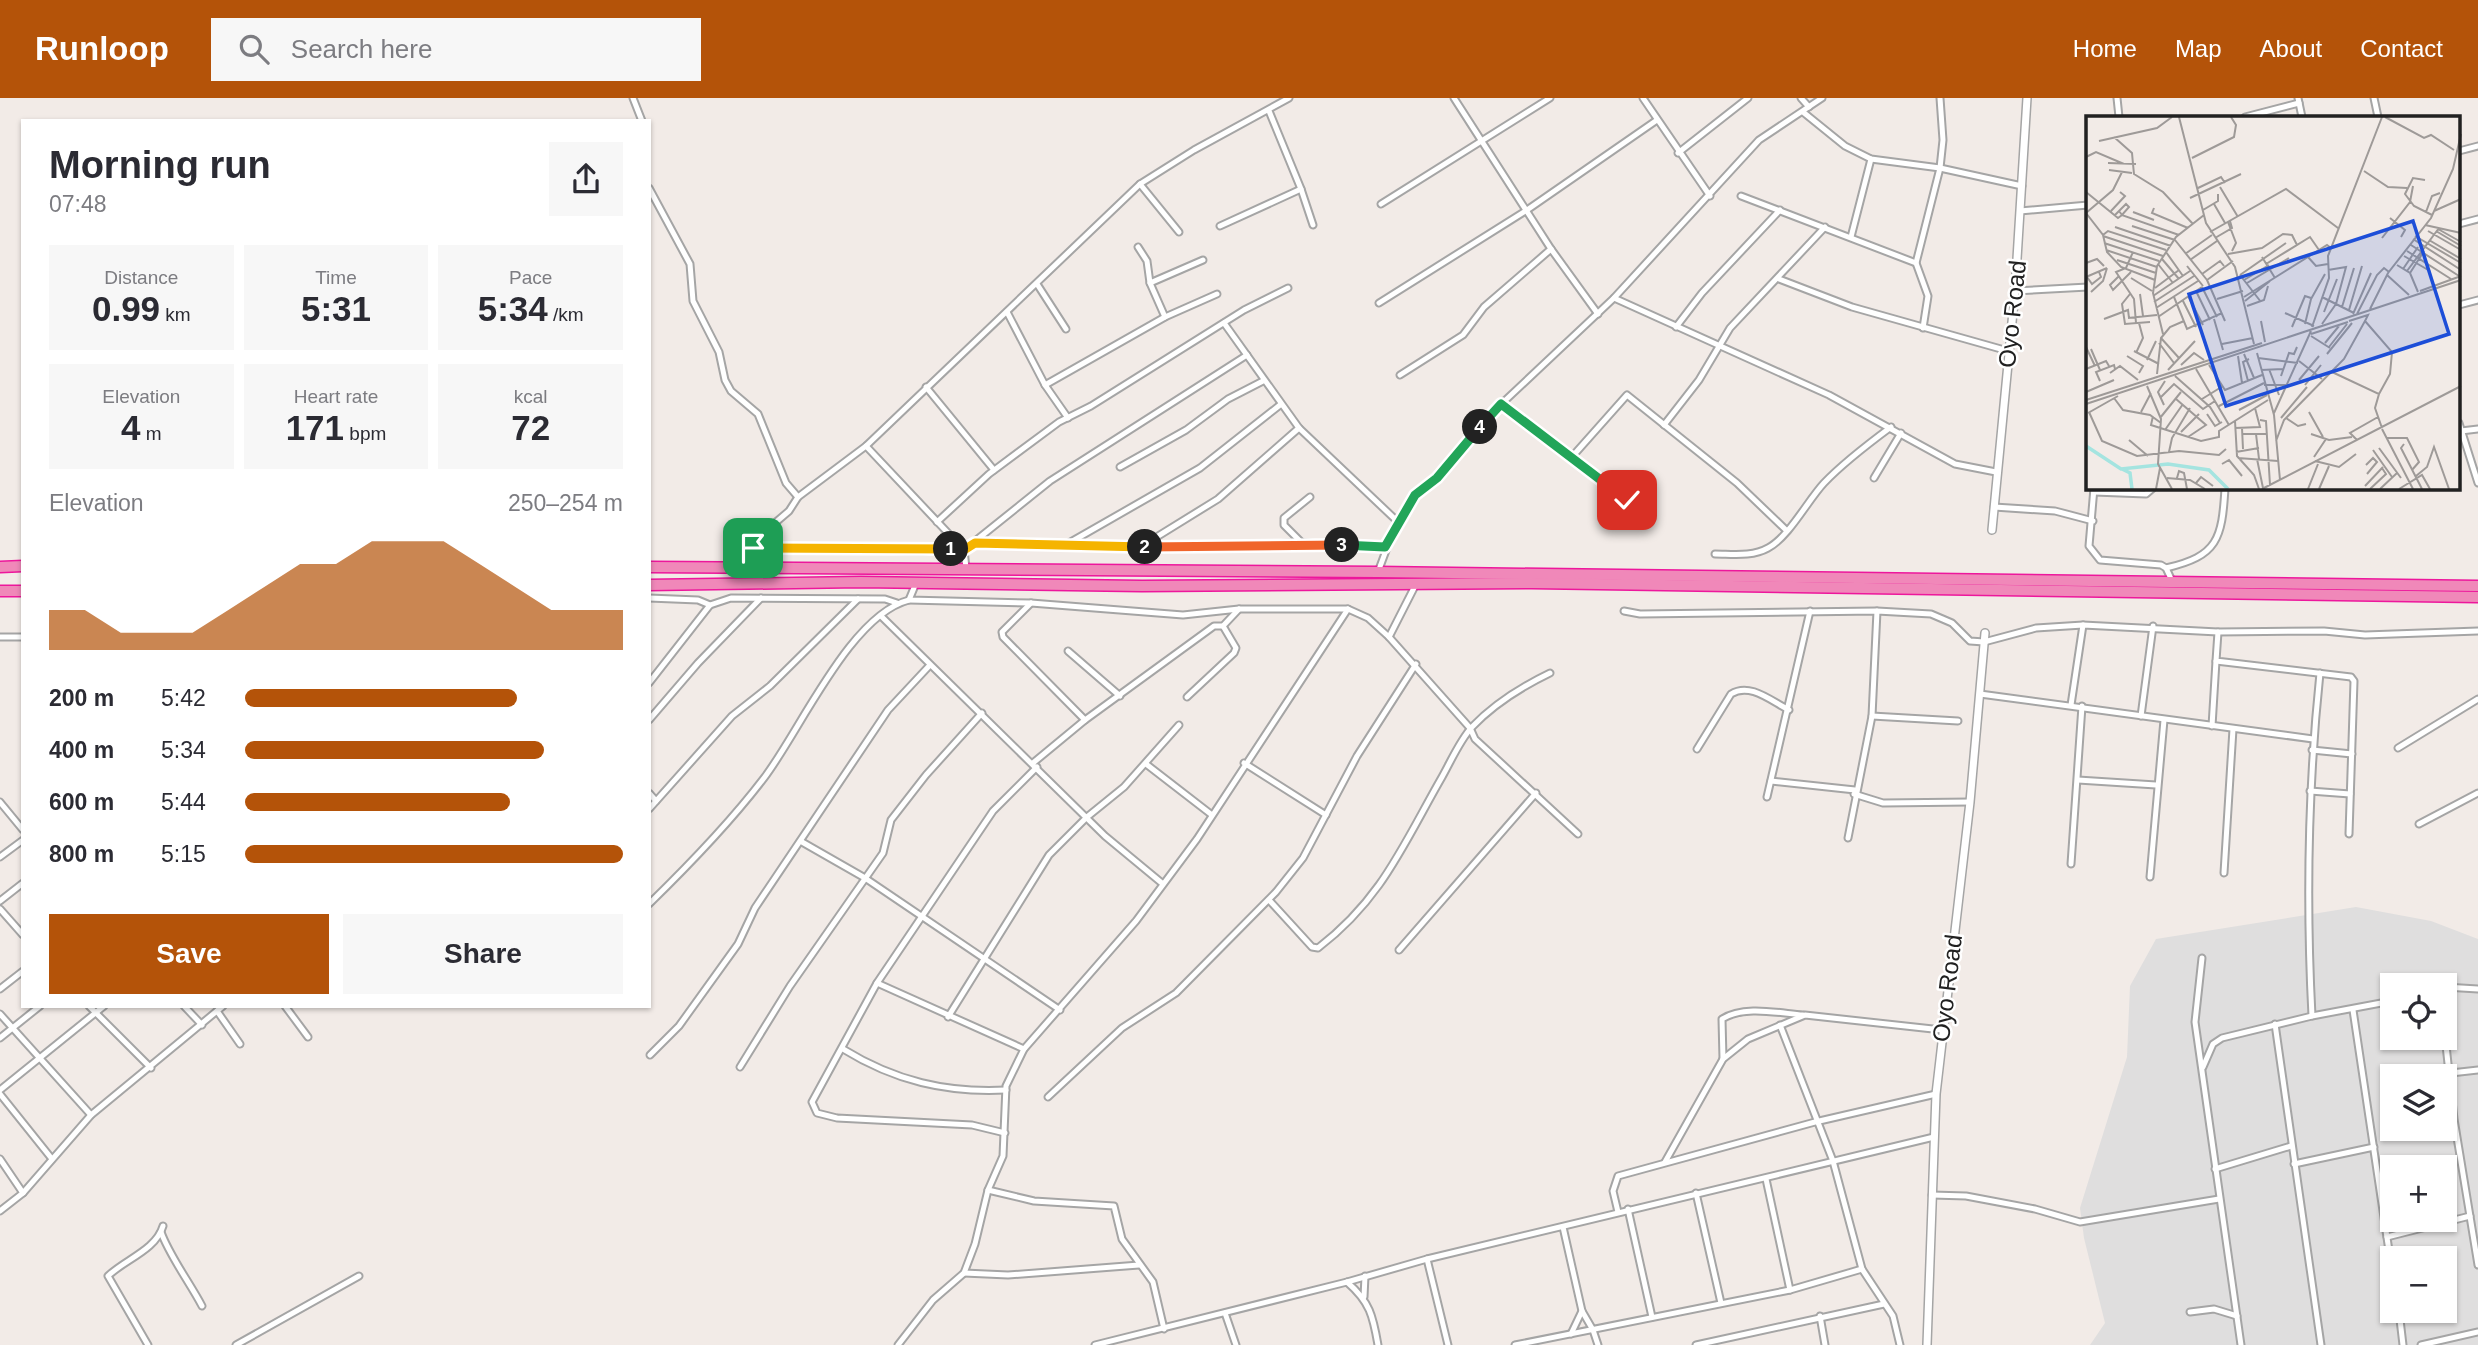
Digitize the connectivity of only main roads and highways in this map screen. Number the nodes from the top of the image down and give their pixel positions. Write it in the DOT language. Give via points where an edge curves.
graph roads {
  1 [pos="21,566"];
  2 [pos="0,567"];
  3 [pos="651,567"];
  4 [pos="1532,579"];
  5 [pos="651,585"];
  6 [pos="2478,586"];
  7 [pos="0,591"];
  8 [pos="21,591"];
  9 [pos="2478,597"];
  1 -- 2 [label="highway"];
  3 -- 4 [label="highway" via="1378,572"];
  4 -- 5 [label="highway" via="1142,586"];
  4 -- 6 [label="highway"];
  4 -- 9 [label="highway"];
  7 -- 8 [label="highway"];
}
